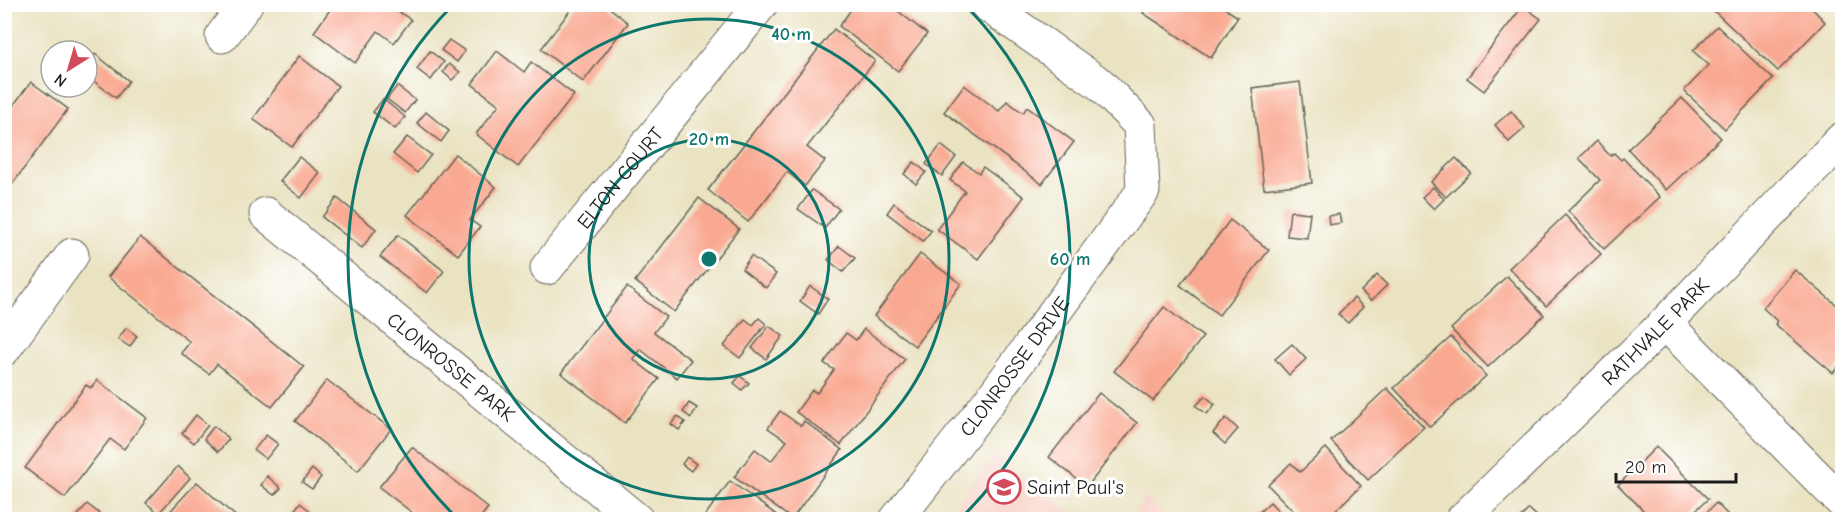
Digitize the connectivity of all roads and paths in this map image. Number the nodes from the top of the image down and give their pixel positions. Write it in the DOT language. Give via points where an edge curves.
graph roads {
  1 [pos="246,4"];
  2 [pos="761,4"];
  3 [pos="986,4"];
  4 [pos="222,36"];
  5 [pos="1842,140"];
  6 [pos="266,214"];
  7 [pos="72,255"];
  8 [pos="547,268"];
  9 [pos="1665,323"];
  10 [pos="4,349"];
  11 [pos="1842,502"];
  12 [pos="637,519"];
  13 [pos="896,519"];
  14 [pos="1462,519"];
  1 -- 4 [label="street"];
  2 -- 8 [label="street, ELTON COURT"];
  3 -- 13 [label="street, CLONROSSE DRIVE" via="1100,84 1140,125 1143,191 994,395"];
  5 -- 9 [label="street, RATHVALE PARK"];
  6 -- 12 [label="street, CLONROSSE PARK"];
  7 -- 10 [label="street"];
  9 -- 11 [label="street"];
  9 -- 14 [label="street, RATHVALE PARK"];
}
